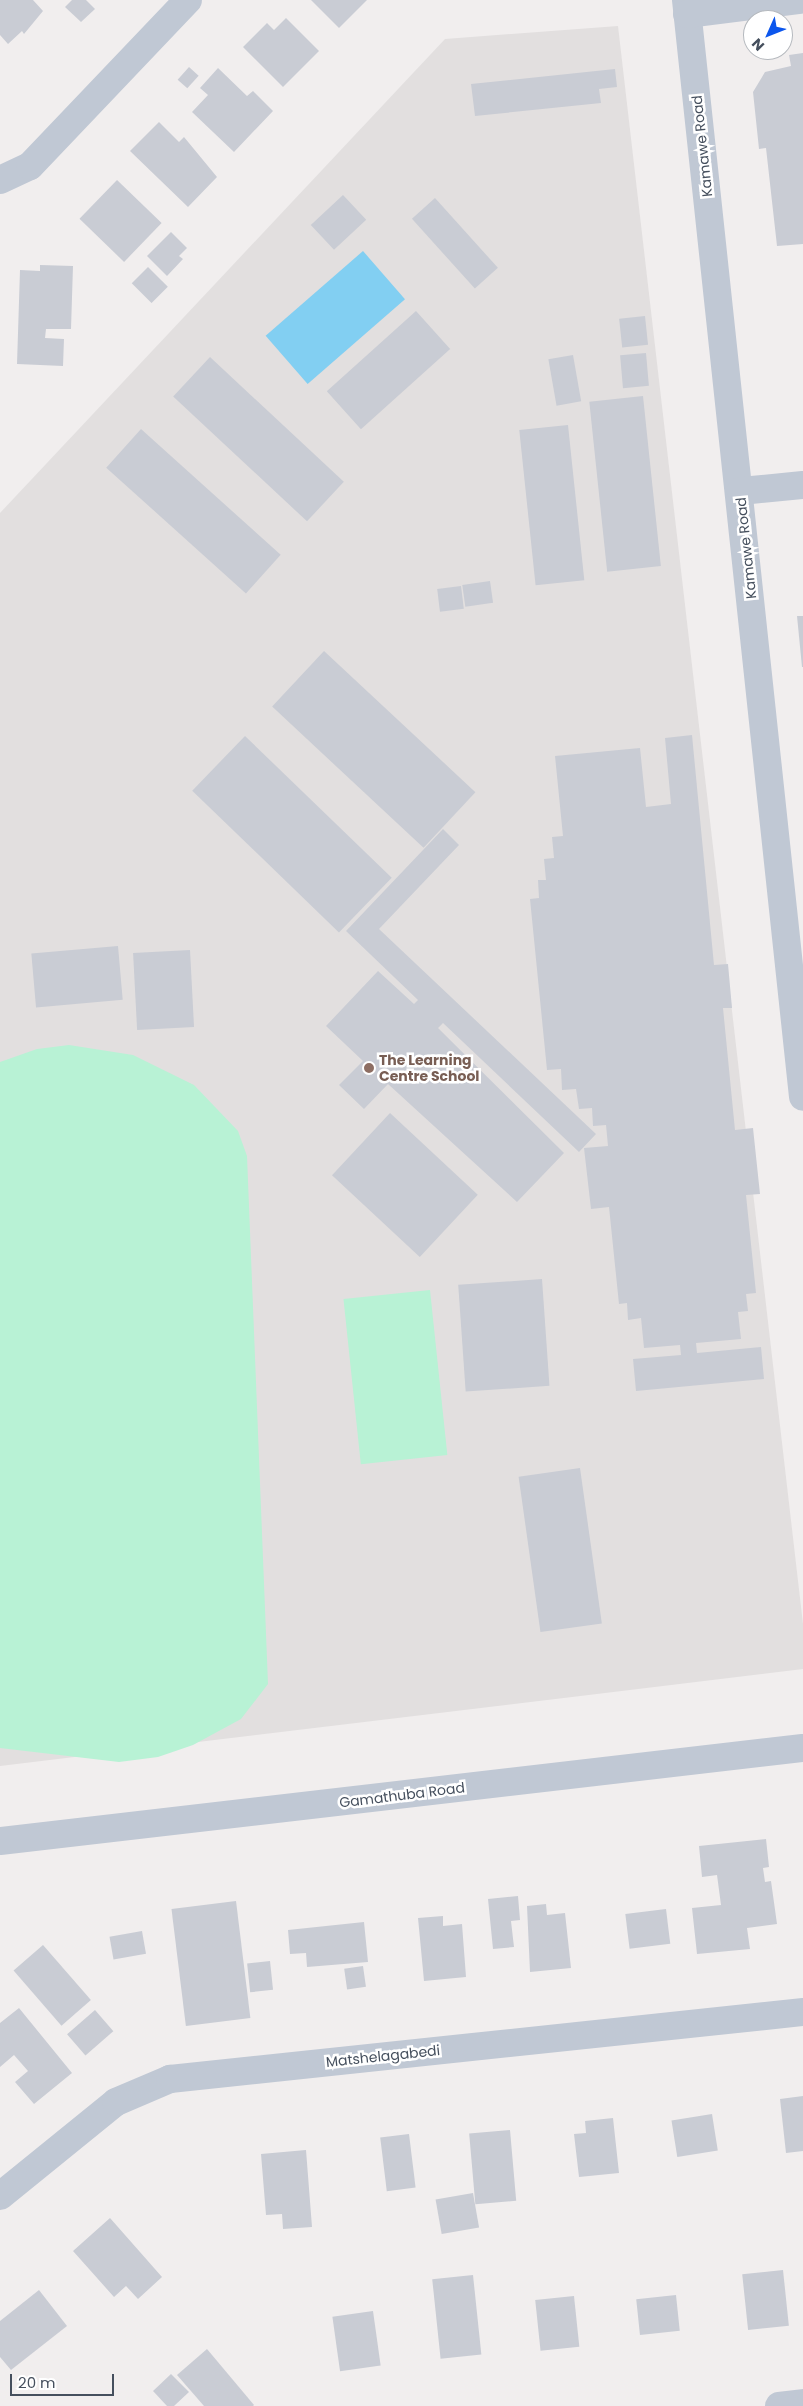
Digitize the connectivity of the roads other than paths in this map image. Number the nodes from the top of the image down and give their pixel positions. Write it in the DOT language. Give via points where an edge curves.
graph roads {
  1 [pos="188,0"];
  2 [pos="800,0"];
  3 [pos="686,7"];
  4 [pos="0,180"];
  5 [pos="803,485"];
  6 [pos="740,491"];
  7 [pos="797,991"];
  8 [pos="803,1097"];
  9 [pos="803,1748"];
  10 [pos="0,1841"];
  11 [pos="803,2012"];
  12 [pos="0,2196"];
  13 [pos="803,2403"];
  14 [pos="779,2406"];
  1 -- 4 [label="street" via="30,166"];
  2 -- 3 [label="street"];
  3 -- 6 [label="street, Kamawe Road"];
  5 -- 6 [label="street"];
  6 -- 7 [label="street, Kamawe Road"];
  7 -- 8 [label="street, Kamawe Road"];
  9 -- 10 [label="street, Gamathuba Road"];
  11 -- 12 [label="street, Matshelagabedi" via="170,2079 116,2102"];
  13 -- 14 [label="street"];
}
